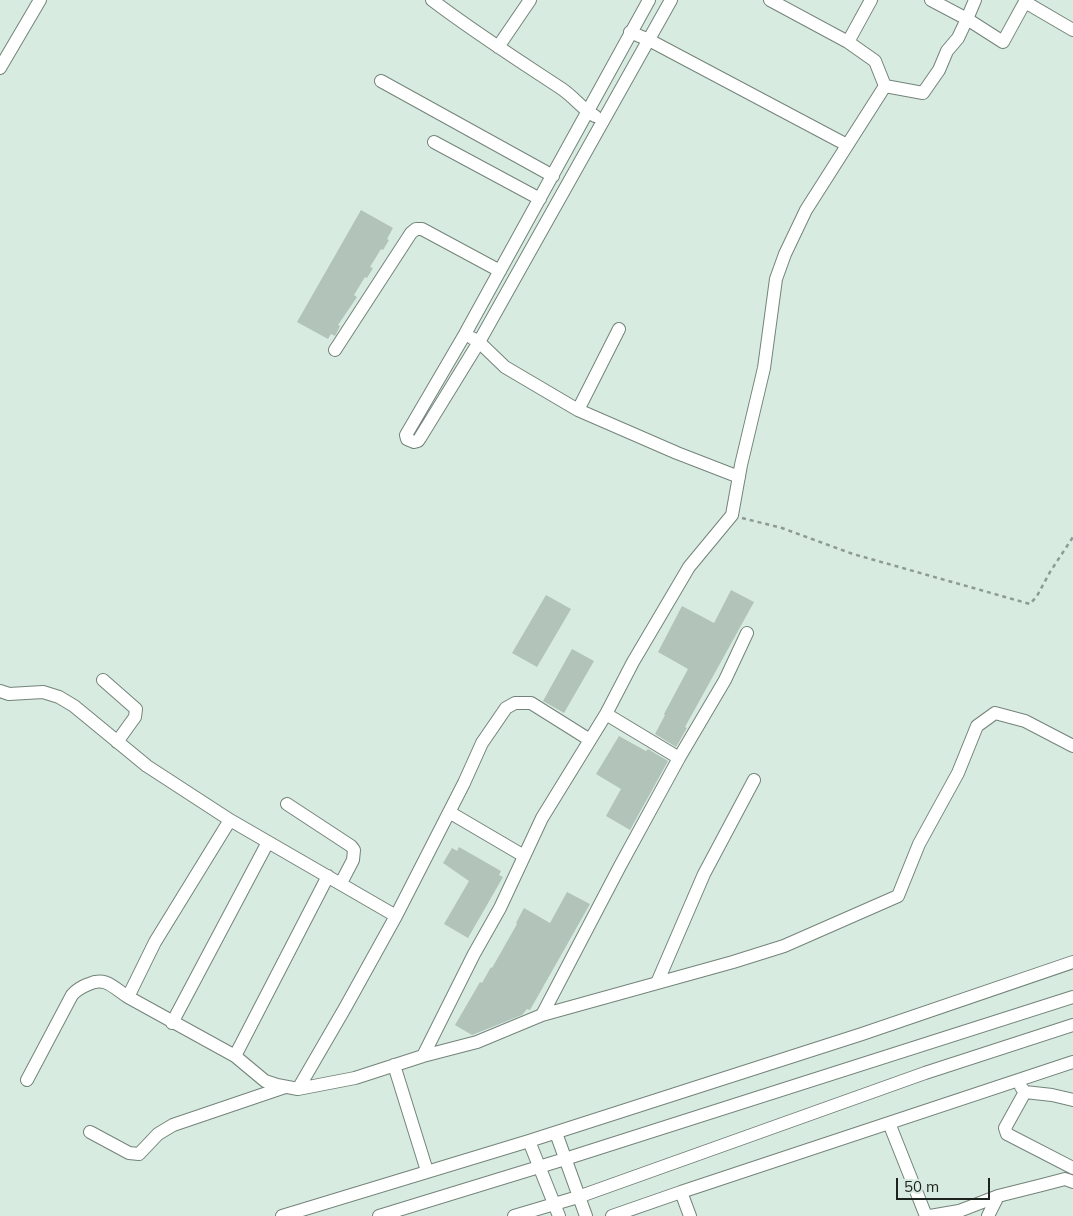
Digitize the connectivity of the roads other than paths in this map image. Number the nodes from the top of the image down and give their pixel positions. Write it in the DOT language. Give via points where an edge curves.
graph roads {
  1 [pos="40,0"];
  2 [pos="432,0"];
  3 [pos="530,0"];
  4 [pos="649,0"];
  5 [pos="671,0"];
  6 [pos="771,0"];
  7 [pos="871,0"];
  8 [pos="931,0"];
  9 [pos="975,0"];
  10 [pos="1026,1"];
  11 [pos="967,19"];
  12 [pos="1073,30"];
  13 [pos="630,32"];
  14 [pos="649,40"];
  15 [pos="848,42"];
  16 [pos="498,47"];
  17 [pos="0,68"];
  18 [pos="381,81"];
  19 [pos="885,86"];
  20 [pos="588,112"];
  21 [pos="604,121"];
  22 [pos="434,142"];
  23 [pos="847,145"];
  24 [pos="553,176"];
  25 [pos="540,199"];
  26 [pos="500,271"];
  27 [pos="619,329"];
  28 [pos="465,334"];
  29 [pos="479,342"];
  30 [pos="336,350"];
  31 [pos="578,410"];
  32 [pos="739,476"];
  33 [pos="747,633"];
  34 [pos="103,680"];
  35 [pos="3,695"];
  36 [pos="606,714"];
  37 [pos="590,740"];
  38 [pos="117,742"];
  39 [pos="1073,746"];
  40 [pos="679,758"];
  41 [pos="754,780"];
  42 [pos="287,804"];
  43 [pos="449,812"];
  44 [pos="230,820"];
  45 [pos="268,842"];
  46 [pos="524,856"];
  47 [pos="328,876"];
  48 [pos="341,883"];
  49 [pos="396,916"];
  50 [pos="1073,962"];
  51 [pos="657,983"];
  52 [pos="128,997"];
  53 [pos="1073,997"];
  54 [pos="542,1016"];
  55 [pos="172,1023"];
  56 [pos="1073,1025"];
  57 [pos="235,1056"];
  58 [pos="423,1056"];
  59 [pos="1073,1062"];
  60 [pos="394,1065"];
  61 [pos="27,1080"];
  62 [pos="1016,1082"];
  63 [pos="292,1088"];
  64 [pos="1025,1092"];
  65 [pos="1073,1100"];
  66 [pos="889,1124"];
  67 [pos="90,1132"];
  68 [pos="556,1132"];
  69 [pos="529,1141"];
  70 [pos="565,1159"];
  71 [pos="539,1166"];
  72 [pos="1073,1168"];
  73 [pos="427,1171"];
  74 [pos="1073,1182"];
  75 [pos="681,1192"];
  76 [pos="998,1196"];
  77 [pos="578,1197"];
  78 [pos="557,1210"];
  79 [pos="282,1216"];
  80 [pos="379,1216"];
  81 [pos="514,1216"];
  82 [pos="586,1216"];
  83 [pos="612,1216"];
  84 [pos="690,1216"];
  85 [pos="928,1216"];
  86 [pos="988,1216"];
  1 -- 17 [label="street"];
  2 -- 16 [label="street"];
  3 -- 16 [label="street"];
  4 -- 13 [label="street"];
  5 -- 14 [label="street"];
  6 -- 15 [label="street"];
  7 -- 15 [label="street"];
  8 -- 11 [label="street"];
  9 -- 11 [label="street"];
  10 -- 11 [label="street" via="1003,42"];
  10 -- 12 [label="street"];
  11 -- 19 [label="street" via="923,93"];
  13 -- 14 [label="street"];
  13 -- 20 [label="street"];
  14 -- 21 [label="street"];
  14 -- 23 [label="street"];
  15 -- 19 [label="street" via="875,61"];
  16 -- 20 [label="street" via="564,91"];
  18 -- 24 [label="street"];
  19 -- 23 [label="street"];
  20 -- 21 [label="street"];
  20 -- 24 [label="street"];
  21 -- 29 [label="street"];
  22 -- 25 [label="street"];
  23 -- 32 [label="street" via="806,210 776,279 764,368"];
  24 -- 25 [label="street"];
  25 -- 26 [label="street"];
  26 -- 28 [label="street"];
  26 -- 30 [label="street" via="422,229 416,229"];
  27 -- 31 [label="street"];
  28 -- 29 [label="street"];
  28 -- 29 [label="street" via="406,436 410,441 418,441"];
  29 -- 31 [label="street" via="505,367"];
  31 -- 32 [label="street"];
  32 -- 36 [label="street" via="732,515 689,566"];
  33 -- 40 [label="street" via="725,680"];
  34 -- 38 [label="street" via="136,709 135,717"];
  35 -- 38 [label="street" via="43,692 60,697"];
  36 -- 37 [label="street"];
  36 -- 40 [label="street"];
  37 -- 43 [label="street" via="531,703 515,703 506,708 482,743"];
  37 -- 46 [label="street" via="542,818"];
  38 -- 44 [label="street" via="147,766"];
  39 -- 51 [label="street" via="1025,721 995,713 977,726 958,773 919,844 898,896 784,946"];
  40 -- 54 [label="street"];
  41 -- 51 [label="street" via="704,874"];
  42 -- 48 [label="street" via="354,850 353,860"];
  43 -- 46 [label="street"];
  43 -- 49 [label="street"];
  44 -- 45 [label="street"];
  44 -- 52 [label="street" via="155,942"];
  45 -- 47 [label="street"];
  45 -- 55 [label="street"];
  46 -- 58 [label="street"];
  47 -- 48 [label="street"];
  47 -- 57 [label="street"];
  48 -- 49 [label="street"];
  49 -- 63 [label="street" via="345,1008"];
  50 -- 68 [label="street"];
  51 -- 54 [label="street"];
  52 -- 55 [label="street"];
  52 -- 61 [label="street" via="99,980 77,989"];
  53 -- 70 [label="street"];
  54 -- 58 [label="street" via="476,1042"];
  55 -- 57 [label="street"];
  56 -- 77 [label="street"];
  57 -- 63 [label="street" via="266,1081"];
  58 -- 60 [label="street"];
  59 -- 62 [label="street"];
  60 -- 63 [label="street" via="355,1078"];
  60 -- 73 [label="street"];
  62 -- 64 [label="street"];
  62 -- 66 [label="street"];
  63 -- 67 [label="street" via="166,1129 139,1154 129,1153"];
  64 -- 65 [label="street"];
  64 -- 72 [label="street" via="1005,1128 1007,1134"];
  66 -- 75 [label="street"];
  66 -- 85 [label="street"];
  68 -- 69 [label="street"];
  68 -- 70 [label="street"];
  69 -- 71 [label="street"];
  69 -- 73 [label="street"];
  70 -- 71 [label="street"];
  70 -- 77 [label="street"];
  71 -- 78 [label="street"];
  71 -- 80 [label="street"];
  73 -- 79 [label="street"];
  74 -- 76 [label="street" via="1065,1180"];
  75 -- 83 [label="street"];
  75 -- 84 [label="street"];
  76 -- 85 [label="street" via="958,1211"];
  76 -- 86 [label="street"];
  77 -- 78 [label="street"];
  77 -- 82 [label="street"];
  78 -- 81 [label="street"];
}
